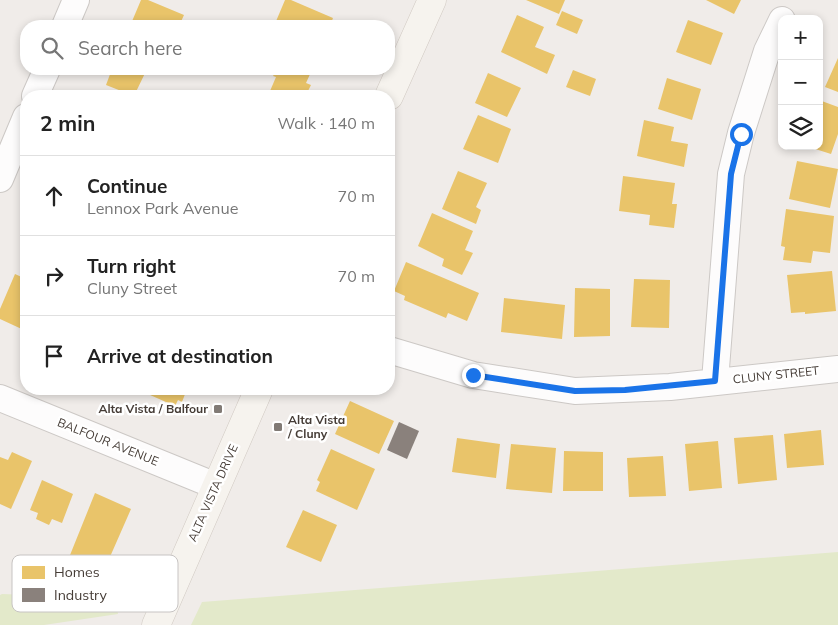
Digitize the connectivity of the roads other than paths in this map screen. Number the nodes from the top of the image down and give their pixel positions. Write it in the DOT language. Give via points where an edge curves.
graph roads {
  1 [pos="76,0"];
  2 [pos="432,0"];
  3 [pos="791,0"];
  4 [pos="784,15"];
  5 [pos="68,20"];
  6 [pos="778,28"];
  7 [pos="44,75"];
  8 [pos="38,90"];
  9 [pos="392,90"];
  10 [pos="20,131"];
  11 [pos="0,179"];
  12 [pos="395,352"];
  13 [pos="838,369"];
  14 [pos="715,381"];
  15 [pos="256,395"];
  16 [pos="0,398"];
  17 [pos="216,486"];
  18 [pos="178,574"];
  19 [pos="162,612"];
  20 [pos="156,625"];
  1 -- 5 [label="street"];
  2 -- 9 [label="street"];
  3 -- 4 [label="street"];
  6 -- 14 [label="street" via="767,51 731,174"];
  7 -- 8 [label="street"];
  10 -- 11 [label="street"];
  12 -- 14 [label="street, CLUNY STREET" via="473,375 575,391 625,390"];
  13 -- 14 [label="street, CLUNY STREET"];
  15 -- 17 [label="street, ALTA VISTA DRIVE"];
  16 -- 17 [label="street, BALFOUR AVENUE"];
  17 -- 18 [label="street, ALTA VISTA DRIVE"];
  19 -- 20 [label="street, ALTA VISTA DRIVE"];
}
